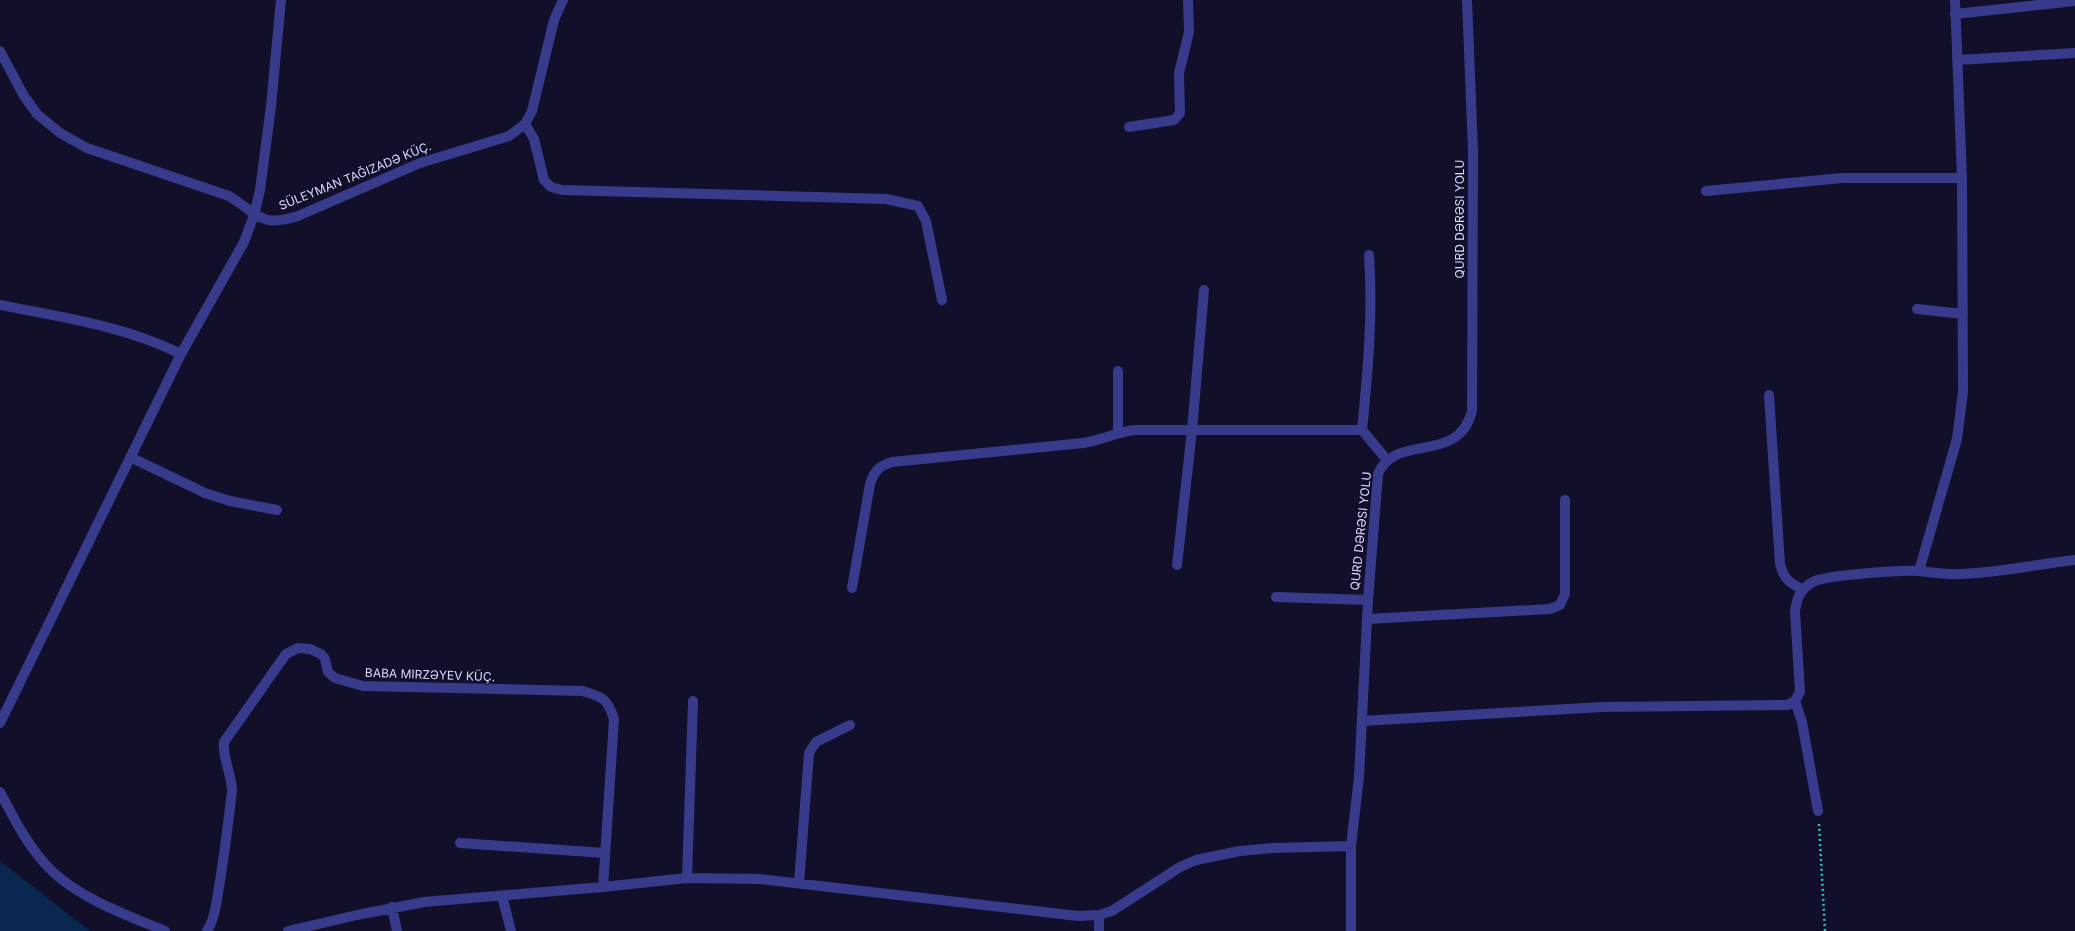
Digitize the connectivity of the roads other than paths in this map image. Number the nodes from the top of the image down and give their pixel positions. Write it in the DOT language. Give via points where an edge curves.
graph roads {
  1 [pos="281,0"];
  2 [pos="564,0"];
  3 [pos="1188,0"];
  4 [pos="1467,0"];
  5 [pos="1955,0"];
  6 [pos="2075,1"];
  7 [pos="1955,14"];
  8 [pos="0,52"];
  9 [pos="2075,53"];
  10 [pos="1957,60"];
  11 [pos="525,124"];
  12 [pos="1129,127"];
  13 [pos="1962,178"];
  14 [pos="1706,191"];
  15 [pos="254,215"];
  16 [pos="1369,254"];
  17 [pos="1204,290"];
  18 [pos="942,300"];
  19 [pos="0,305"];
  20 [pos="1917,309"];
  21 [pos="1963,314"];
  22 [pos="181,354"];
  23 [pos="1118,371"];
  24 [pos="1769,395"];
  25 [pos="1192,430"];
  26 [pos="1362,430"];
  27 [pos="1118,432"];
  28 [pos="130,457"];
  29 [pos="1387,460"];
  30 [pos="1565,500"];
  31 [pos="277,510"];
  32 [pos="2075,560"];
  33 [pos="1177,565"];
  34 [pos="1919,571"];
  35 [pos="852,588"];
  36 [pos="1802,589"];
  37 [pos="1276,597"];
  38 [pos="1368,600"];
  39 [pos="1367,619"];
  40 [pos="1795,700"];
  41 [pos="693,701"];
  42 [pos="1362,722"];
  43 [pos="0,723"];
  44 [pos="850,725"];
  45 [pos="0,792"];
  46 [pos="1818,811"];
  47 [pos="460,843"];
  48 [pos="1351,846"];
  49 [pos="605,853"];
  50 [pos="687,878"];
  51 [pos="799,883"];
  52 [pos="603,887"];
  53 [pos="502,896"];
  54 [pos="392,907"];
  55 [pos="1099,915"];
  56 [pos="165,931"];
  57 [pos="207,931"];
  58 [pos="288,931"];
  59 [pos="397,931"];
  60 [pos="511,931"];
  61 [pos="1099,931"];
  62 [pos="1351,931"];
  1 -- 15 [label="street" via="270,114 260,190"];
  2 -- 11 [label="street" via="554,20 532,112"];
  3 -- 12 [label="street" via="1189,32 1179,73 1180,113 1174,120"];
  4 -- 29 [label="street, QURD DƏRƏSI YOLU" via="1473,151 1472,411 1468,424 1461,434 1450,441"];
  5 -- 7 [label="street"];
  6 -- 7 [label="street"];
  7 -- 10 [label="street"];
  8 -- 15 [label="street" via="37,114 60,133 88,148 229,196"];
  9 -- 10 [label="street"];
  10 -- 13 [label="street"];
  11 -- 15 [label="street" via="509,136 420,163 298,216 281,221 269,221"];
  11 -- 18 [label="street" via="534,139 544,180 551,188 886,199 918,206 926,221"];
  13 -- 14 [label="street" via="1842,178"];
  13 -- 21 [label="street"];
  15 -- 22 [label="street" via="244,242"];
  16 -- 26 [label="street" via="1372,298"];
  17 -- 25 [label="street"];
  19 -- 22 [label="street" via="115,329 153,340"];
  20 -- 21 [label="street"];
  21 -- 34 [label="street" via="1963,392 1957,439"];
  22 -- 28 [label="street"];
  23 -- 27 [label="street"];
  24 -- 36 [label="street" via="1780,564 1787,582"];
  25 -- 26 [label="street"];
  25 -- 27 [label="street"];
  25 -- 33 [label="street"];
  26 -- 29 [label="street"];
  27 -- 35 [label="street" via="1098,441 892,462 881,466 870,484"];
  28 -- 31 [label="street" via="205,493 230,501"];
  28 -- 43 [label="street"];
  29 -- 38 [label="street, QURD DƏRƏSI YOLU" via="1378,474"];
  30 -- 39 [label="street" via="1565,594 1560,605 1550,609"];
  32 -- 34 [label="street" via="1961,574 1946,575"];
  34 -- 36 [label="street" via="1830,577 1814,581"];
  36 -- 40 [label="street" via="1797,598 1795,611 1800,692"];
  37 -- 38 [label="street"];
  38 -- 39 [label="street, QURD DƏRƏSI YOLU"];
  39 -- 42 [label="street, QURD DƏRƏSI YOLU"];
  40 -- 42 [label="street" via="1787,705 1778,706 1603,707"];
  40 -- 46 [label="street" via="1802,722"];
  41 -- 50 [label="street"];
  42 -- 48 [label="street, QURD DƏRƏSI YOLU"];
  44 -- 51 [label="street" via="816,742 810,753"];
  45 -- 56 [label="street" via="20,829 52,871 79,892"];
  47 -- 49 [label="street"];
  48 -- 55 [label="street" via="1273,848 1240,851 1196,860 1180,866 1112,911"];
  48 -- 62 [label="street, QURD DƏRƏSI YOLU"];
  49 -- 52 [label="street, BABA MIRZƏYEV KÜÇ."];
  49 -- 57 [label="street, BABA MIRZƏYEV KÜÇ." via="614,719 609,704 601,696 583,691 363,686 335,678 328,672 321,654 310,649 298,648 286,654 224,742 223,751 232,780 232,791 222,870 213,918"];
  50 -- 51 [label="street" via="760,879"];
  50 -- 52 [label="street"];
  51 -- 55 [label="street" via="1078,916"];
  52 -- 53 [label="street"];
  53 -- 54 [label="street"];
  53 -- 60 [label="street"];
  54 -- 58 [label="street"];
  54 -- 59 [label="street"];
  55 -- 61 [label="street"];
}
